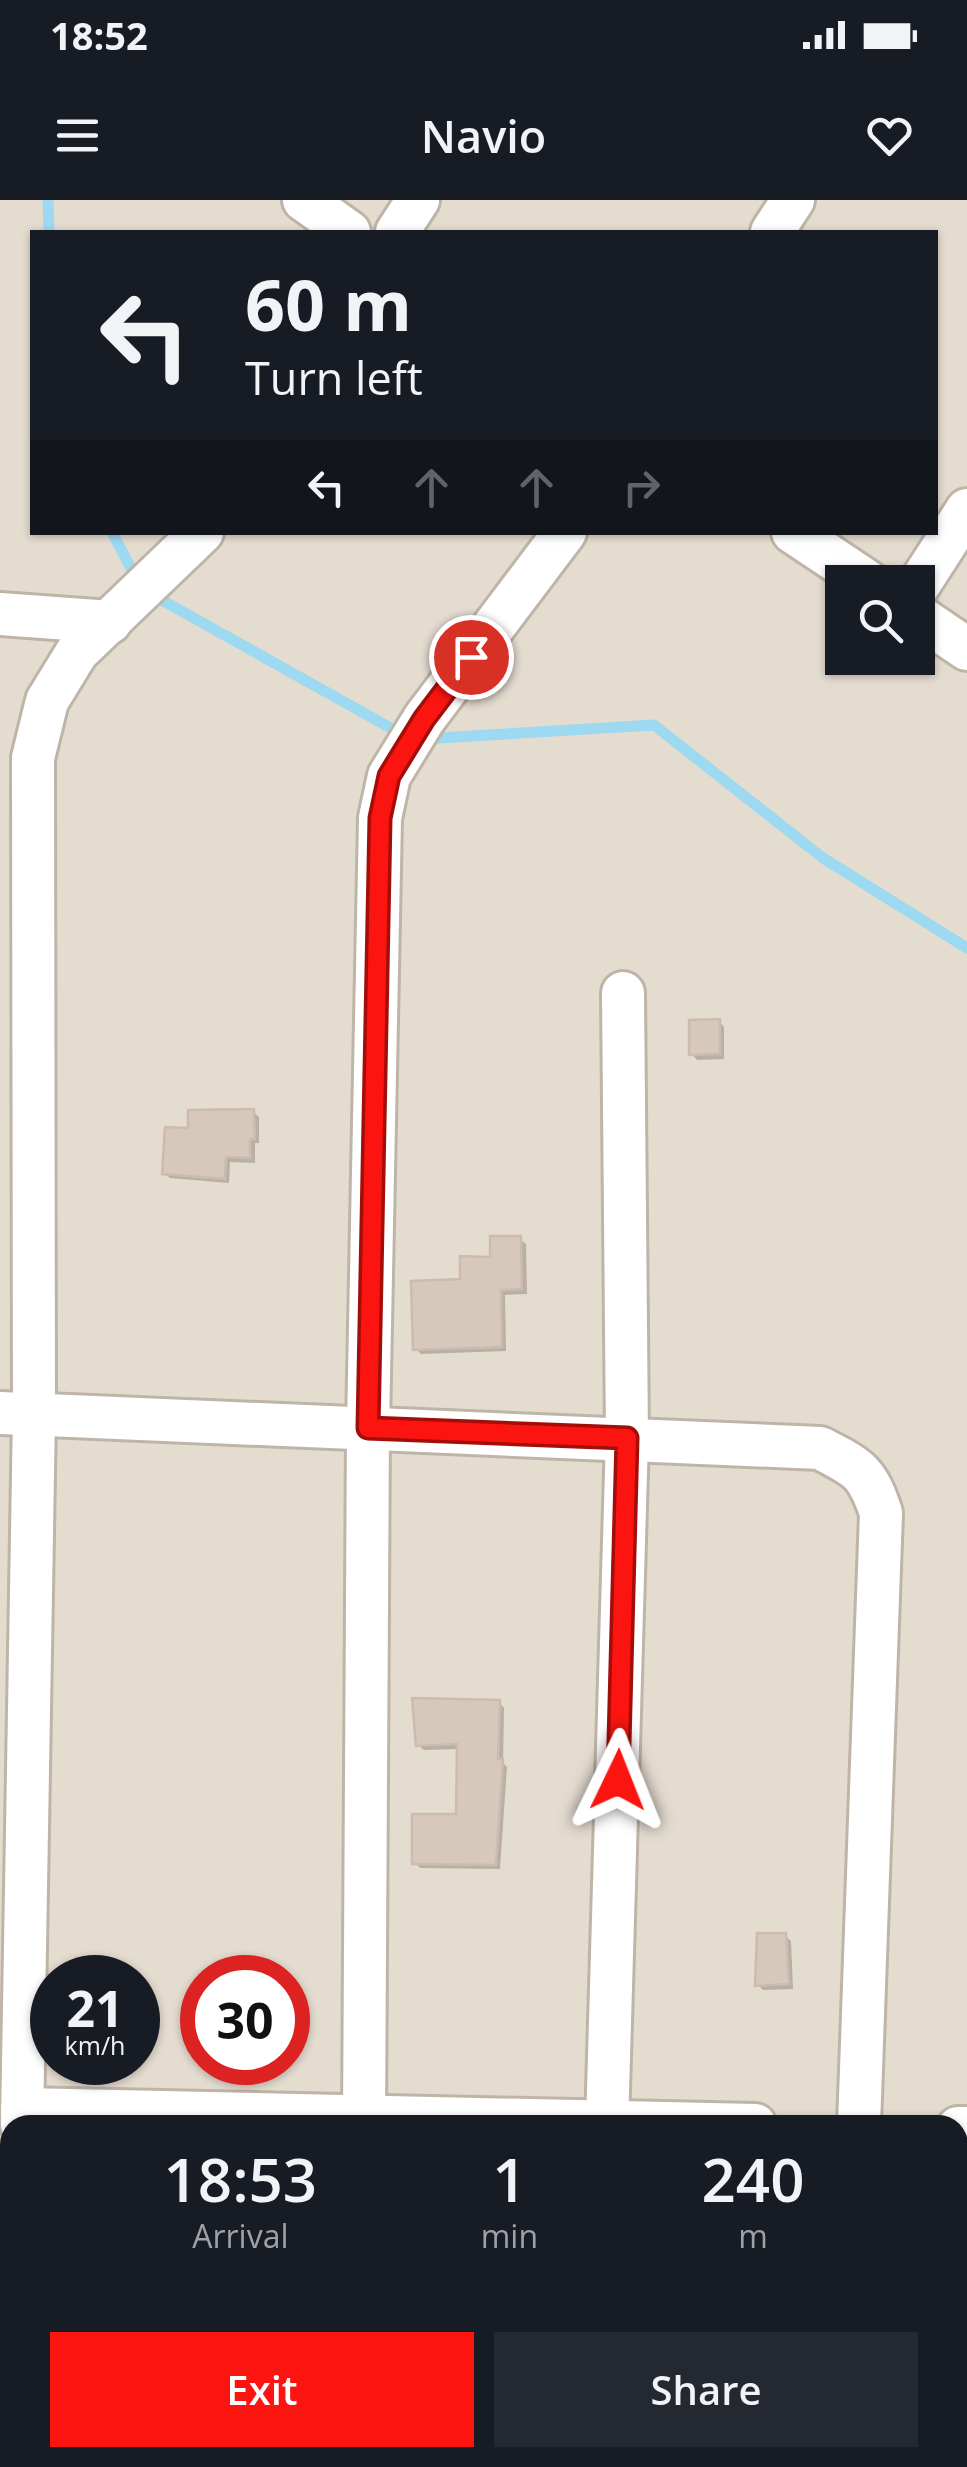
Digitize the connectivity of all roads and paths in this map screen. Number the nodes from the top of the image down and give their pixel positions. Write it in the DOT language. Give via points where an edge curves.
graph roads {
  1 [pos="304,200"];
  2 [pos="418,200"];
  3 [pos="793,200"];
  4 [pos="346,230"];
  5 [pos="398,230"];
  6 [pos="773,230"];
  7 [pos="967,510"];
  8 [pos="199,535"];
  9 [pos="563,535"];
  10 [pos="798,535"];
  11 [pos="842,565"];
  12 [pos="932,565"];
  13 [pos="0,614"];
  14 [pos="110,622"];
  15 [pos="935,627"];
  16 [pos="967,649"];
  17 [pos="623,993"];
  18 [pos="17,1413"];
  19 [pos="368,1428"];
  20 [pos="627,1438"];
  21 [pos="12,1950"];
  22 [pos="22,2115"];
  23 [pos="365,2115"];
  24 [pos="607,2115"];
  25 [pos="859,2115"];
  1 -- 4 [label="street"];
  2 -- 5 [label="street"];
  3 -- 6 [label="street"];
  7 -- 12 [label="street"];
  8 -- 14 [label="street"];
  9 -- 19 [label="street" via="389,776 380,818"];
  10 -- 11 [label="street"];
  13 -- 14 [label="street"];
  14 -- 18 [label="street" via="77,652 47,701 34,758"];
  15 -- 16 [label="street"];
  17 -- 20 [label="street"];
  18 -- 19 [label="street"];
  18 -- 21 [label="street"];
  19 -- 20 [label="street"];
  19 -- 23 [label="street"];
  20 -- 24 [label="street"];
  20 -- 25 [label="street" via="820,1448 853,1465 876,1498 881,1513"];
  21 -- 22 [label="street"];
}
